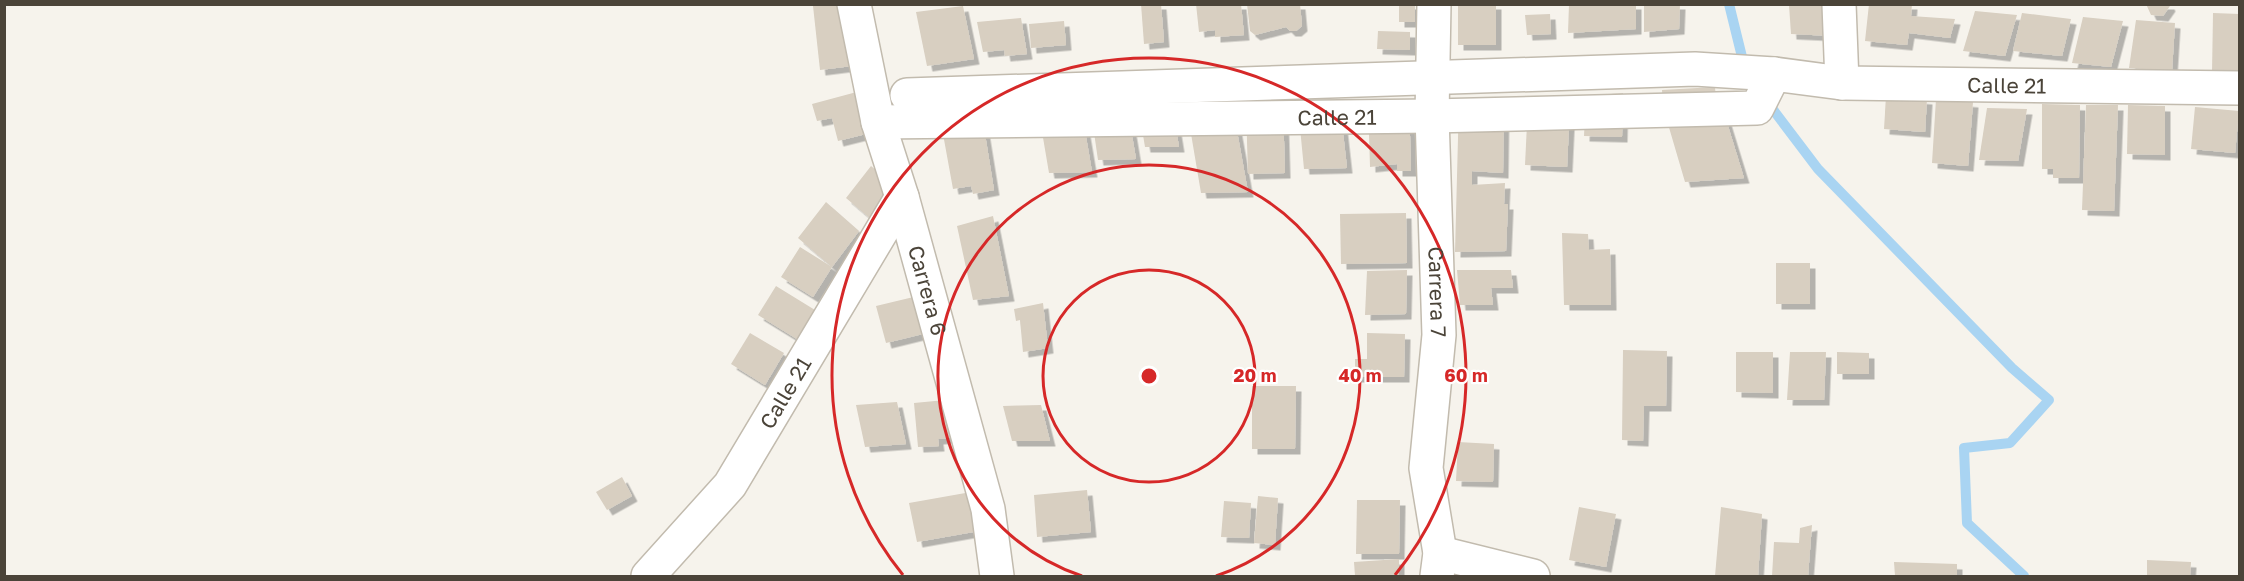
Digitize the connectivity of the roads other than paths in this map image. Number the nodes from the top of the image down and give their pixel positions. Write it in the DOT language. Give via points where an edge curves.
graph roads {
  1 [pos="854,4"];
  2 [pos="1434,4"];
  3 [pos="1839,4"];
  4 [pos="1774,74"];
  5 [pos="1432,76"];
  6 [pos="1842,84"];
  7 [pos="2240,88"];
  8 [pos="907,95"];
  9 [pos="1432,116"];
  10 [pos="878,122"];
  11 [pos="902,197"];
  12 [pos="1439,565"];
  13 [pos="648,576"];
  14 [pos="997,576"];
  15 [pos="1533,576"];
  1 -- 10 [label="street, Carrera 6"];
  2 -- 5 [label="street, Carrera 7"];
  3 -- 6 [label="street"];
  4 -- 5 [label="street, Calle 21" via="1695,69"];
  4 -- 6 [label="street, Calle 21"];
  4 -- 9 [label="street, Calle 21" via="1756,108"];
  5 -- 8 [label="street, Calle 21"];
  5 -- 9 [label="street, Carrera 7"];
  6 -- 7 [label="street, Calle 21"];
  9 -- 10 [label="street, Calle 21"];
  9 -- 12 [label="street, Carrera 7" via="1439,335 1426,468"];
  10 -- 11 [label="street, Carrera 6"];
  11 -- 13 [label="street, Calle 21" via="730,485"];
  11 -- 14 [label="street, Carrera 6" via="988,508"];
  12 -- 15 [label="street"];
}
